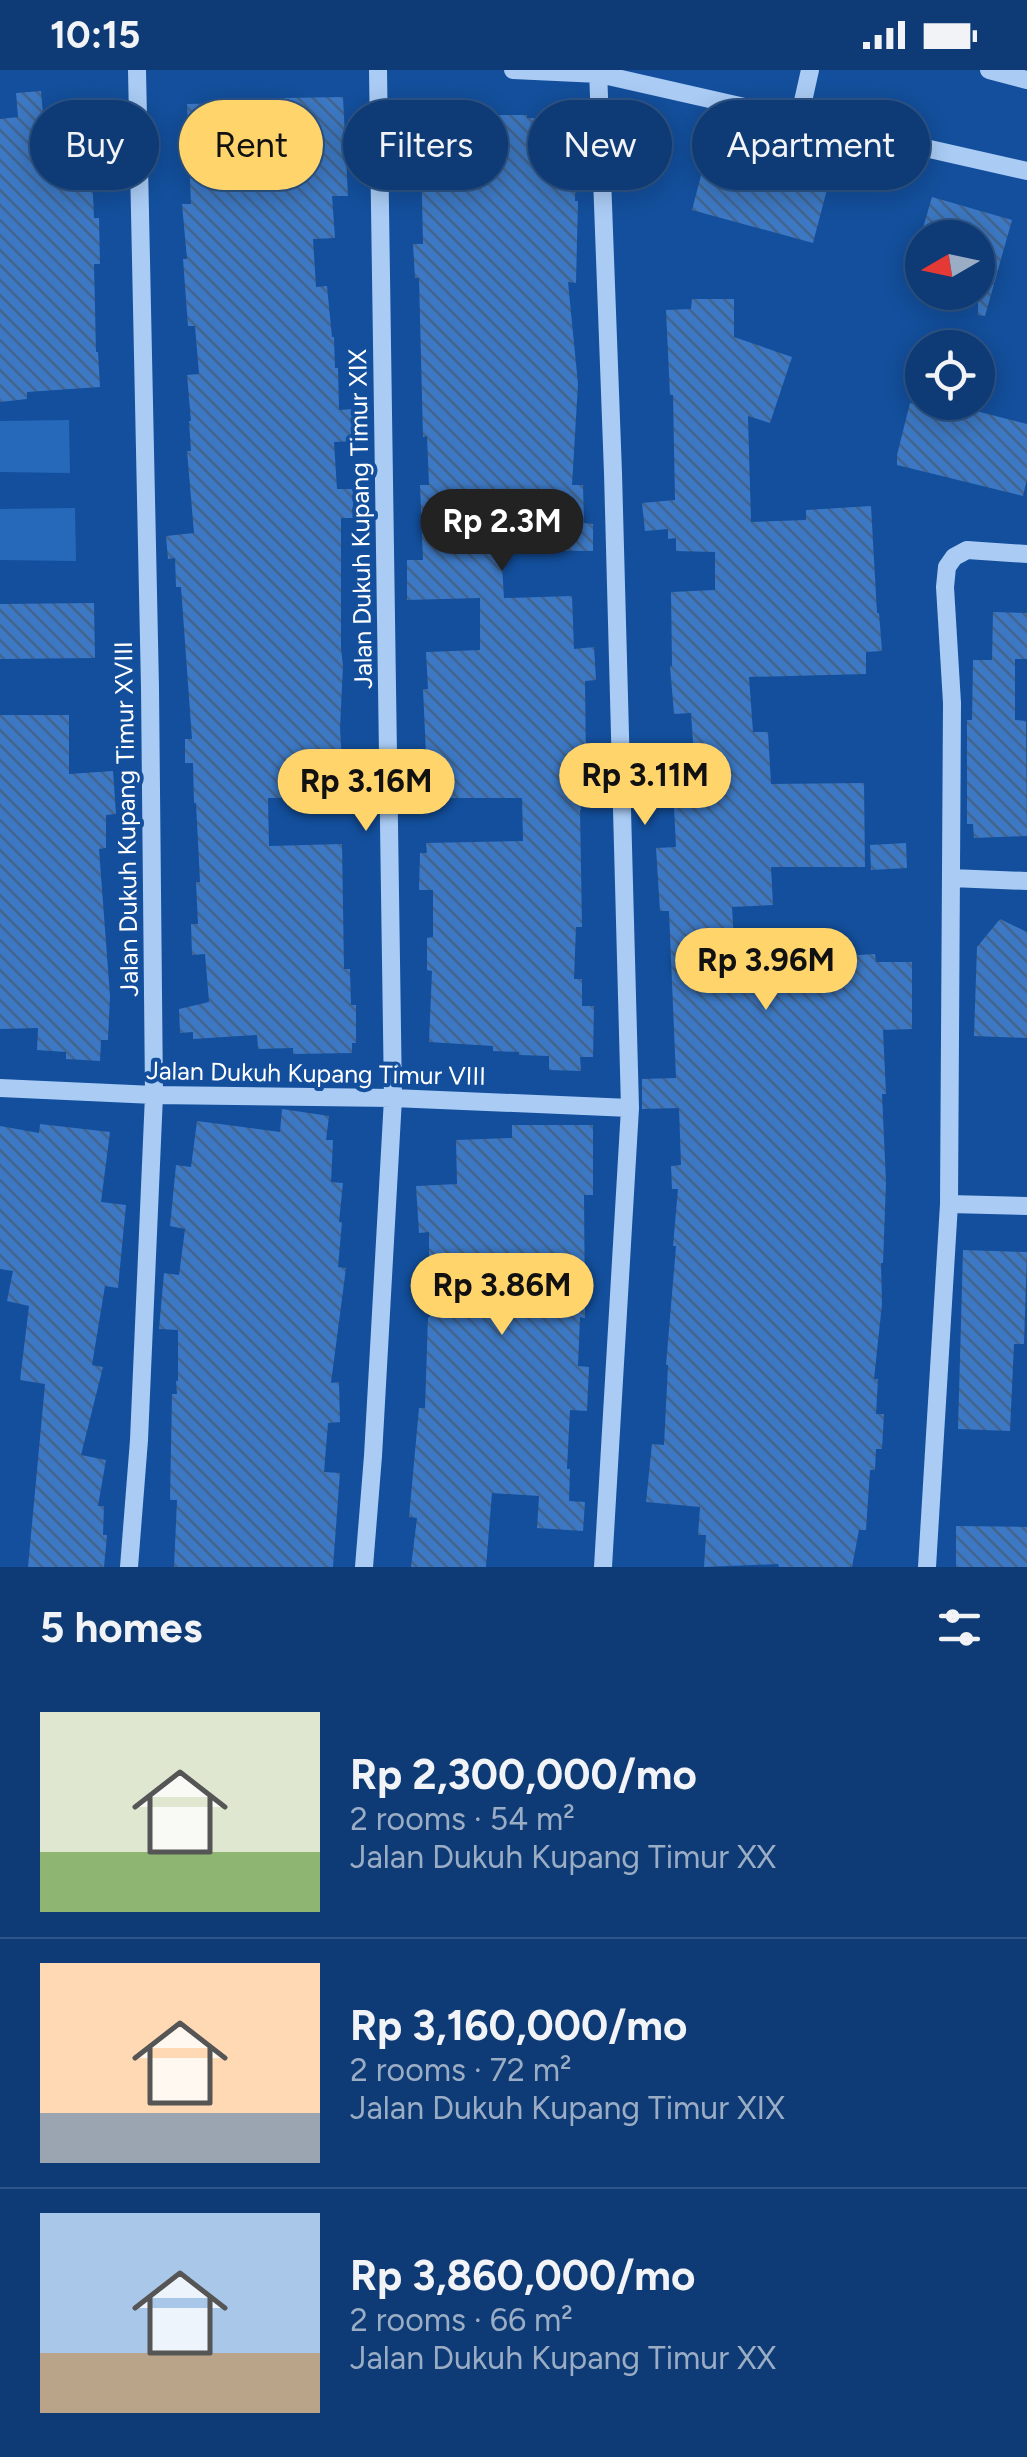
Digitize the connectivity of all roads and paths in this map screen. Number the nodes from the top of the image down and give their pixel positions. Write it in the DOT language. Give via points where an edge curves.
graph roads {
  1 [pos="137,70"];
  2 [pos="378,70"];
  3 [pos="513,70"];
  4 [pos="810,70"];
  5 [pos="989,70"];
  6 [pos="599,72"];
  7 [pos="1027,80"];
  8 [pos="718,100"];
  9 [pos="803,100"];
  10 [pos="930,149"];
  11 [pos="1027,171"];
  12 [pos="1027,554"];
  13 [pos="951,878"];
  14 [pos="1027,882"];
  15 [pos="0,1088"];
  16 [pos="154,1094"];
  17 [pos="393,1098"];
  18 [pos="630,1108"];
  19 [pos="949,1204"];
  20 [pos="1027,1206"];
  21 [pos="129,1567"];
  22 [pos="364,1567"];
  23 [pos="603,1567"];
  24 [pos="926,1567"];
  1 -- 16 [label="street, Jalan Dukuh Kupang Timur XVIII"];
  2 -- 17 [label="street, Jalan Dukuh Kupang Timur XIX"];
  3 -- 6 [label="street"];
  4 -- 9 [label="street"];
  5 -- 7 [label="street"];
  6 -- 8 [label="street"];
  6 -- 18 [label="street"];
  10 -- 11 [label="street"];
  12 -- 13 [label="street" via="967,550 947,567"];
  13 -- 14 [label="street"];
  13 -- 19 [label="street"];
  15 -- 16 [label="street, Jalan Dukuh Kupang Timur VIII"];
  16 -- 17 [label="street, Jalan Dukuh Kupang Timur VIII"];
  16 -- 21 [label="street, Jalan Dukuh Kupang Timur XVIII"];
  17 -- 18 [label="street, Jalan Dukuh Kupang Timur VIII"];
  17 -- 22 [label="street, Jalan Dukuh Kupang Timur XIX"];
  18 -- 23 [label="street"];
  19 -- 20 [label="street"];
  19 -- 24 [label="street"];
}
